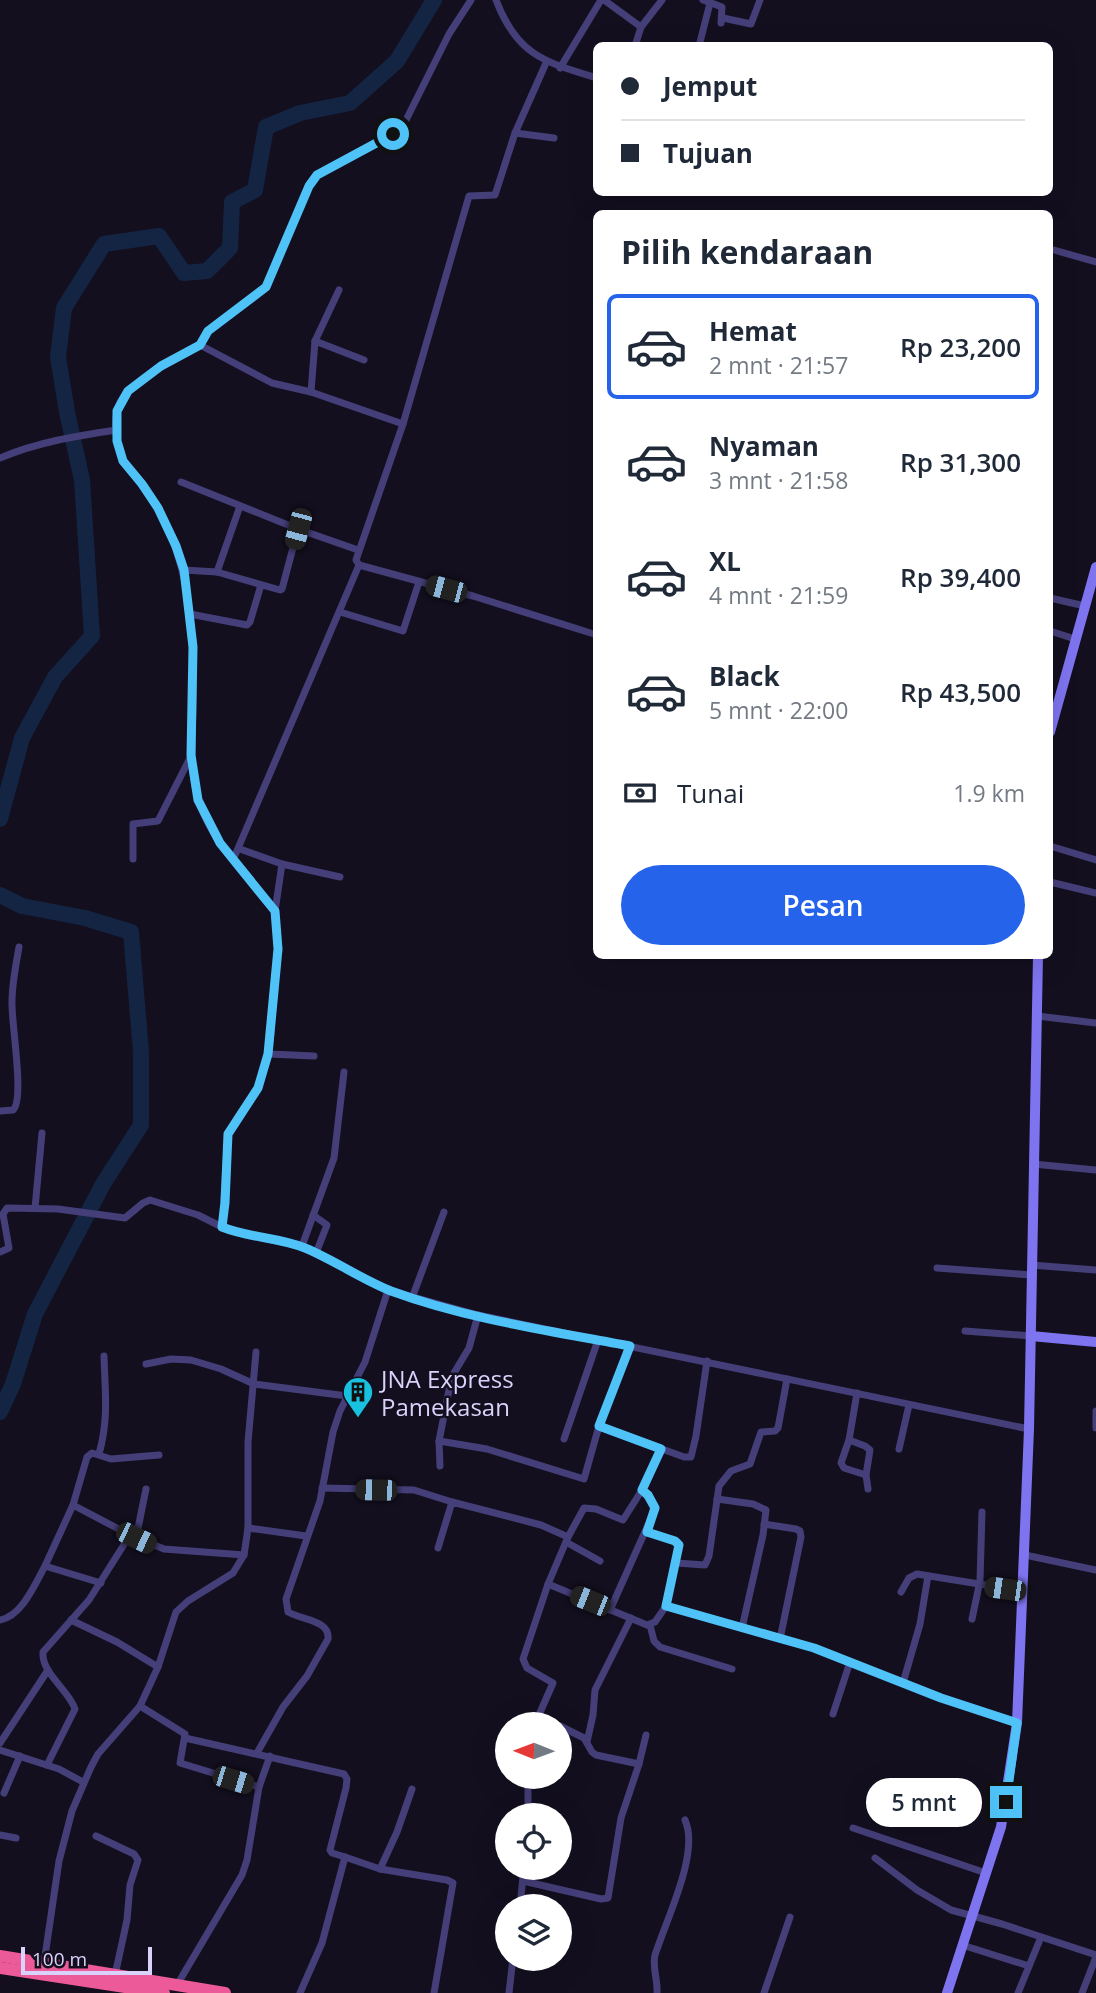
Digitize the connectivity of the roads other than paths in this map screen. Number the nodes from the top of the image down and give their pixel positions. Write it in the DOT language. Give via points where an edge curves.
graph roads {
  1 [pos="471,0"];
  2 [pos="496,0"];
  3 [pos="602,0"];
  4 [pos="662,0"];
  5 [pos="760,0"];
  6 [pos="707,1"];
  7 [pos="641,27"];
  8 [pos="636,42"];
  9 [pos="700,42"];
  10 [pos="547,63"];
  11 [pos="560,68"];
  12 [pos="593,78"];
  13 [pos="515,133"];
  14 [pos="554,138"];
  15 [pos="1054,250"];
  16 [pos="1096,262"];
  17 [pos="339,290"];
  18 [pos="315,341"];
  19 [pos="200,345"];
  20 [pos="364,360"];
  21 [pos="311,392"];
  22 [pos="403,424"];
  23 [pos="116,430"];
  24 [pos="0,458"];
  25 [pos="181,482"];
  26 [pos="240,506"];
  27 [pos="298,529"];
  28 [pos="358,550"];
  29 [pos="359,565"];
  30 [pos="1096,567"];
  31 [pos="184,570"];
  32 [pos="217,572"];
  33 [pos="419,582"];
  34 [pos="261,585"];
  35 [pos="1053,599"];
  36 [pos="1085,606"];
  37 [pos="340,612"];
  38 [pos="190,614"];
  39 [pos="1053,632"];
  40 [pos="593,634"];
  41 [pos="1075,639"];
  42 [pos="1053,708"];
  43 [pos="191,755"];
  44 [pos="1053,847"];
  45 [pos="240,849"];
  46 [pos="133,859"];
  47 [pos="233,860"];
  48 [pos="1096,860"];
  49 [pos="282,864"];
  50 [pos="340,877"];
  51 [pos="1053,884"];
  52 [pos="1096,893"];
  53 [pos="275,911"];
  54 [pos="19,947"];
  55 [pos="1038,959"];
  56 [pos="1037,1016"];
  57 [pos="1096,1023"];
  58 [pos="268,1054"];
  59 [pos="314,1056"];
  60 [pos="345,1072"];
  61 [pos="0,1111"];
  62 [pos="42,1133"];
  63 [pos="1033,1164"];
  64 [pos="1096,1170"];
  65 [pos="34,1208"];
  66 [pos="444,1212"];
  67 [pos="313,1215"];
  68 [pos="222,1227"];
  69 [pos="302,1247"];
  70 [pos="0,1252"];
  71 [pos="316,1253"];
  72 [pos="937,1268"];
  73 [pos="1031,1270"];
  74 [pos="1096,1270"];
  75 [pos="388,1290"];
  76 [pos="412,1298"];
  77 [pos="478,1315"];
  78 [pos="965,1331"];
  79 [pos="1031,1336"];
  80 [pos="598,1340"];
  81 [pos="1096,1342"];
  82 [pos="630,1346"];
  83 [pos="256,1352"];
  84 [pos="104,1356"];
  85 [pos="707,1361"];
  86 [pos="146,1364"];
  87 [pos="787,1379"];
  88 [pos="254,1384"];
  89 [pos="857,1393"];
  90 [pos="347,1396"];
  91 [pos="909,1405"];
  92 [pos="1096,1411"];
  93 [pos="599,1426"];
  94 [pos="1096,1428"];
  95 [pos="1029,1429"];
  96 [pos="564,1439"];
  97 [pos="849,1440"];
  98 [pos="439,1441"];
  99 [pos="661,1449"];
  100 [pos="899,1449"];
  101 [pos="99,1454"];
  102 [pos="159,1455"];
  103 [pos="440,1466"];
  104 [pos="866,1475"];
  105 [pos="323,1488"];
  106 [pos="146,1489"];
  107 [pos="868,1489"];
  108 [pos="642,1490"];
  109 [pos="717,1499"];
  110 [pos="452,1503"];
  111 [pos="73,1505"];
  112 [pos="982,1512"];
  113 [pos="764,1524"];
  114 [pos="248,1528"];
  115 [pos="647,1532"];
  116 [pos="133,1536"];
  117 [pos="306,1536"];
  118 [pos="567,1540"];
  119 [pos="438,1548"];
  120 [pos="244,1555"];
  121 [pos="1025,1555"];
  122 [pos="600,1561"];
  123 [pos="676,1563"];
  124 [pos="45,1566"];
  125 [pos="1096,1570"];
  126 [pos="929,1576"];
  127 [pos="101,1583"];
  128 [pos="548,1584"];
  129 [pos="979,1585"];
  130 [pos="901,1591"];
  131 [pos="1023,1591"];
  132 [pos="666,1606"];
  133 [pos="610,1610"];
  134 [pos="631,1618"];
  135 [pos="972,1619"];
  136 [pos="0,1620"];
  137 [pos="71,1620"];
  138 [pos="650,1625"];
  139 [pos="742,1628"];
  140 [pos="780,1639"];
  141 [pos="849,1662"];
  142 [pos="158,1667"];
  143 [pos="732,1669"];
  144 [pos="48,1670"];
  145 [pos="903,1683"];
  146 [pos="140,1706"];
  147 [pos="540,1712"];
  148 [pos="833,1714"];
  149 [pos="1017,1723"];
  150 [pos="572,1731"];
  151 [pos="646,1735"];
  152 [pos="185,1738"];
  153 [pos="587,1742"];
  154 [pos="0,1743"];
  155 [pos="0,1750"];
  156 [pos="257,1754"];
  157 [pos="20,1756"];
  158 [pos="270,1756"];
  159 [pos="639,1764"];
  160 [pos="47,1765"];
  161 [pos="83,1782"];
  162 [pos="259,1787"];
  163 [pos="412,1790"];
  164 [pos="4,1793"];
  165 [pos="685,1820"];
  166 [pos="853,1828"];
  167 [pos="0,1835"];
  168 [pos="96,1836"];
  169 [pos="16,1838"];
  170 [pos="345,1857"];
  171 [pos="875,1858"];
  172 [pos="380,1869"];
  173 [pos="986,1873"];
  174 [pos="523,1881"];
  175 [pos="521,1894"];
  176 [pos="972,1915"];
  177 [pos="790,1917"];
  178 [pos="1041,1937"];
  179 [pos="962,1945"];
  180 [pos="0,1956"];
  181 [pos="1096,1956"];
  182 [pos="44,1963"];
  183 [pos="1029,1966"];
  184 [pos="0,1968"];
  185 [pos="512,1971"];
  186 [pos="116,1975"];
  187 [pos="177,1985"];
  188 [pos="163,1993"];
  189 [pos="225,1993"];
  190 [pos="300,1993"];
  191 [pos="434,1993"];
  192 [pos="509,1993"];
  193 [pos="657,1993"];
  194 [pos="764,1993"];
  195 [pos="947,1993"];
  196 [pos="1018,1993"];
  197 [pos="1082,1993"];
  1 -- 19 [label="street" via="405,122 387,139 317,175 266,287 208,331"];
  2 -- 10 [label="street" via="518,41"];
  3 -- 7 [label="street"];
  3 -- 11 [label="street"];
  4 -- 7 [label="street"];
  5 -- 6 [label="street" via="751,24 722,21 722,7"];
  6 -- 9 [label="street"];
  7 -- 8 [label="street"];
  10 -- 11 [label="street"];
  10 -- 13 [label="street"];
  11 -- 12 [label="street"];
  13 -- 14 [label="street"];
  13 -- 22 [label="street" via="495,195 469,196"];
  15 -- 16 [label="street"];
  17 -- 18 [label="street"];
  18 -- 20 [label="street"];
  18 -- 21 [label="street"];
  19 -- 21 [label="street" via="272,383"];
  19 -- 23 [label="street" via="128,391 118,405"];
  21 -- 22 [label="street"];
  22 -- 28 [label="street"];
  23 -- 24 [label="street" via="62,438"];
  23 -- 31 [label="street" via="123,461 158,508"];
  25 -- 26 [label="street"];
  26 -- 27 [label="street"];
  26 -- 32 [label="street"];
  27 -- 28 [label="street"];
  27 -- 34 [label="street" via="282,589"];
  28 -- 29 [label="street"];
  29 -- 33 [label="street"];
  29 -- 37 [label="street"];
  30 -- 36 [label="main road"];
  31 -- 32 [label="street"];
  31 -- 38 [label="street"];
  32 -- 34 [label="street"];
  33 -- 37 [label="street" via="403,631"];
  33 -- 40 [label="street"];
  34 -- 38 [label="street" via="247,625"];
  35 -- 36 [label="street"];
  36 -- 41 [label="main road"];
  37 -- 45 [label="street"];
  38 -- 43 [label="street"];
  39 -- 41 [label="street"];
  41 -- 42 [label="main road"];
  43 -- 46 [label="street" via="160,819 133,824"];
  43 -- 47 [label="street" via="198,800"];
  44 -- 48 [label="street"];
  45 -- 47 [label="street"];
  45 -- 49 [label="street"];
  47 -- 53 [label="street"];
  49 -- 50 [label="street"];
  49 -- 53 [label="street"];
  51 -- 52 [label="street"];
  53 -- 58 [label="street" via="278,949"];
  54 -- 61 [label="street" via="12,1001 17,1104 13,1110"];
  55 -- 56 [label="main road"];
  56 -- 57 [label="street"];
  56 -- 63 [label="main road"];
  58 -- 59 [label="street"];
  58 -- 68 [label="street" via="258,1088 228,1134"];
  60 -- 67 [label="street" via="334,1158"];
  62 -- 65 [label="street"];
  63 -- 64 [label="street"];
  63 -- 73 [label="main road"];
  65 -- 68 [label="street" via="127,1217 150,1200"];
  65 -- 70 [label="street" via="4,1210 9,1246"];
  66 -- 76 [label="street"];
  67 -- 69 [label="street"];
  67 -- 71 [label="street" via="327,1225"];
  68 -- 69 [label="street"];
  69 -- 71 [label="street"];
  71 -- 75 [label="street"];
  72 -- 73 [label="street"];
  73 -- 74 [label="street"];
  73 -- 79 [label="main road"];
  75 -- 76 [label="street"];
  75 -- 90 [label="street" via="365,1362"];
  76 -- 77 [label="street"];
  77 -- 80 [label="street"];
  77 -- 98 [label="street" via="469,1348 453,1377"];
  78 -- 79 [label="street"];
  79 -- 81 [label="main road"];
  79 -- 95 [label="main road"];
  80 -- 82 [label="street"];
  80 -- 96 [label="street"];
  82 -- 85 [label="street"];
  82 -- 93 [label="street"];
  83 -- 88 [label="street"];
  84 -- 101 [label="street" via="107,1418"];
  85 -- 87 [label="street"];
  85 -- 99 [label="street" via="692,1456"];
  86 -- 88 [label="street" via="191,1360"];
  87 -- 89 [label="street"];
  87 -- 109 [label="street" via="778,1429 761,1432 751,1462 722,1479"];
  88 -- 90 [label="street"];
  88 -- 114 [label="street" via="248,1442"];
  89 -- 91 [label="street"];
  89 -- 97 [label="street"];
  90 -- 105 [label="street" via="333,1432"];
  91 -- 95 [label="street"];
  91 -- 100 [label="street"];
  92 -- 94 [label="street"];
  93 -- 98 [label="street" via="583,1479 487,1449"];
  93 -- 99 [label="street"];
  95 -- 121 [label="main road"];
  97 -- 104 [label="street" via="871,1451"];
  97 -- 104 [label="street" via="842,1466"];
  98 -- 103 [label="street"];
  99 -- 108 [label="street"];
  101 -- 102 [label="street" via="111,1460"];
  101 -- 111 [label="street" via="87,1457"];
  104 -- 107 [label="street"];
  105 -- 110 [label="street" via="414,1490"];
  105 -- 117 [label="street"];
  106 -- 116 [label="street"];
  108 -- 115 [label="street" via="655,1508"];
  108 -- 118 [label="street" via="625,1520 584,1507"];
  109 -- 113 [label="street" via="764,1508"];
  109 -- 123 [label="street" via="705,1565"];
  110 -- 118 [label="street" via="541,1525"];
  110 -- 119 [label="street"];
  111 -- 116 [label="street"];
  111 -- 124 [label="street"];
  112 -- 129 [label="street"];
  113 -- 139 [label="street"];
  113 -- 140 [label="street" via="798,1530 801,1537"];
  114 -- 117 [label="street"];
  114 -- 120 [label="street"];
  115 -- 123 [label="street" via="678,1542"];
  115 -- 133 [label="street"];
  116 -- 120 [label="street" via="164,1549"];
  116 -- 127 [label="street"];
  117 -- 156 [label="street" via="286,1607 293,1615 324,1626 328,1639"];
  118 -- 122 [label="street"];
  118 -- 128 [label="street"];
  120 -- 142 [label="street" via="233,1573 176,1612"];
  121 -- 125 [label="street"];
  121 -- 131 [label="main road"];
  123 -- 132 [label="street"];
  124 -- 127 [label="street"];
  124 -- 136 [label="street" via="22,1605"];
  126 -- 129 [label="street"];
  126 -- 130 [label="street" via="913,1575"];
  126 -- 145 [label="street"];
  127 -- 137 [label="street"];
  128 -- 133 [label="street"];
  128 -- 147 [label="street" via="523,1661 533,1673 552,1682"];
  129 -- 131 [label="street"];
  129 -- 135 [label="street"];
  131 -- 149 [label="main road"];
  132 -- 138 [label="street"];
  132 -- 139 [label="street"];
  133 -- 134 [label="street"];
  134 -- 138 [label="street"];
  134 -- 153 [label="street" via="595,1691"];
  137 -- 142 [label="street"];
  137 -- 144 [label="street" via="43,1653"];
  138 -- 143 [label="street" via="660,1647"];
  139 -- 140 [label="street"];
  140 -- 141 [label="street"];
  141 -- 145 [label="street"];
  141 -- 148 [label="street"];
  142 -- 146 [label="street"];
  144 -- 154 [label="street"];
  144 -- 160 [label="street" via="75,1709"];
  145 -- 149 [label="street"];
  146 -- 152 [label="street"];
  146 -- 161 [label="street" via="98,1754"];
  149 -- 173 [label="main road" via="1001,1828"];
  150 -- 153 [label="street"];
  151 -- 159 [label="street"];
  152 -- 156 [label="street"];
  152 -- 162 [label="street" via="180,1763"];
  153 -- 159 [label="street" via="596,1755"];
  155 -- 157 [label="street"];
  156 -- 158 [label="street"];
  157 -- 160 [label="street"];
  157 -- 164 [label="street"];
  158 -- 162 [label="street"];
  158 -- 170 [label="street" via="345,1774 346,1788 330,1850"];
  159 -- 174 [label="street" via="621,1818 608,1898"];
  160 -- 161 [label="street"];
  161 -- 182 [label="street" via="59,1861"];
  162 -- 187 [label="street" via="242,1875"];
  163 -- 172 [label="street"];
  165 -- 193 [label="street" via="689,1855 654,1959"];
  166 -- 173 [label="street"];
  167 -- 169 [label="street"];
  168 -- 186 [label="street" via="138,1860"];
  170 -- 172 [label="street"];
  170 -- 190 [label="street" via="322,1943"];
  171 -- 176 [label="street" via="942,1906"];
  172 -- 191 [label="street" via="453,1883"];
  173 -- 176 [label="main road"];
  174 -- 175 [label="street"];
  176 -- 178 [label="street"];
  176 -- 179 [label="main road"];
  177 -- 194 [label="street"];
  178 -- 181 [label="street"];
  178 -- 183 [label="street"];
  179 -- 183 [label="street"];
  179 -- 195 [label="main road"];
  180 -- 182 [label="highway"];
  181 -- 197 [label="street"];
  182 -- 186 [label="highway"];
  183 -- 196 [label="street"];
  184 -- 188 [label="highway"];
  185 -- 192 [label="street"];
  186 -- 187 [label="highway"];
  187 -- 189 [label="highway"];
}
